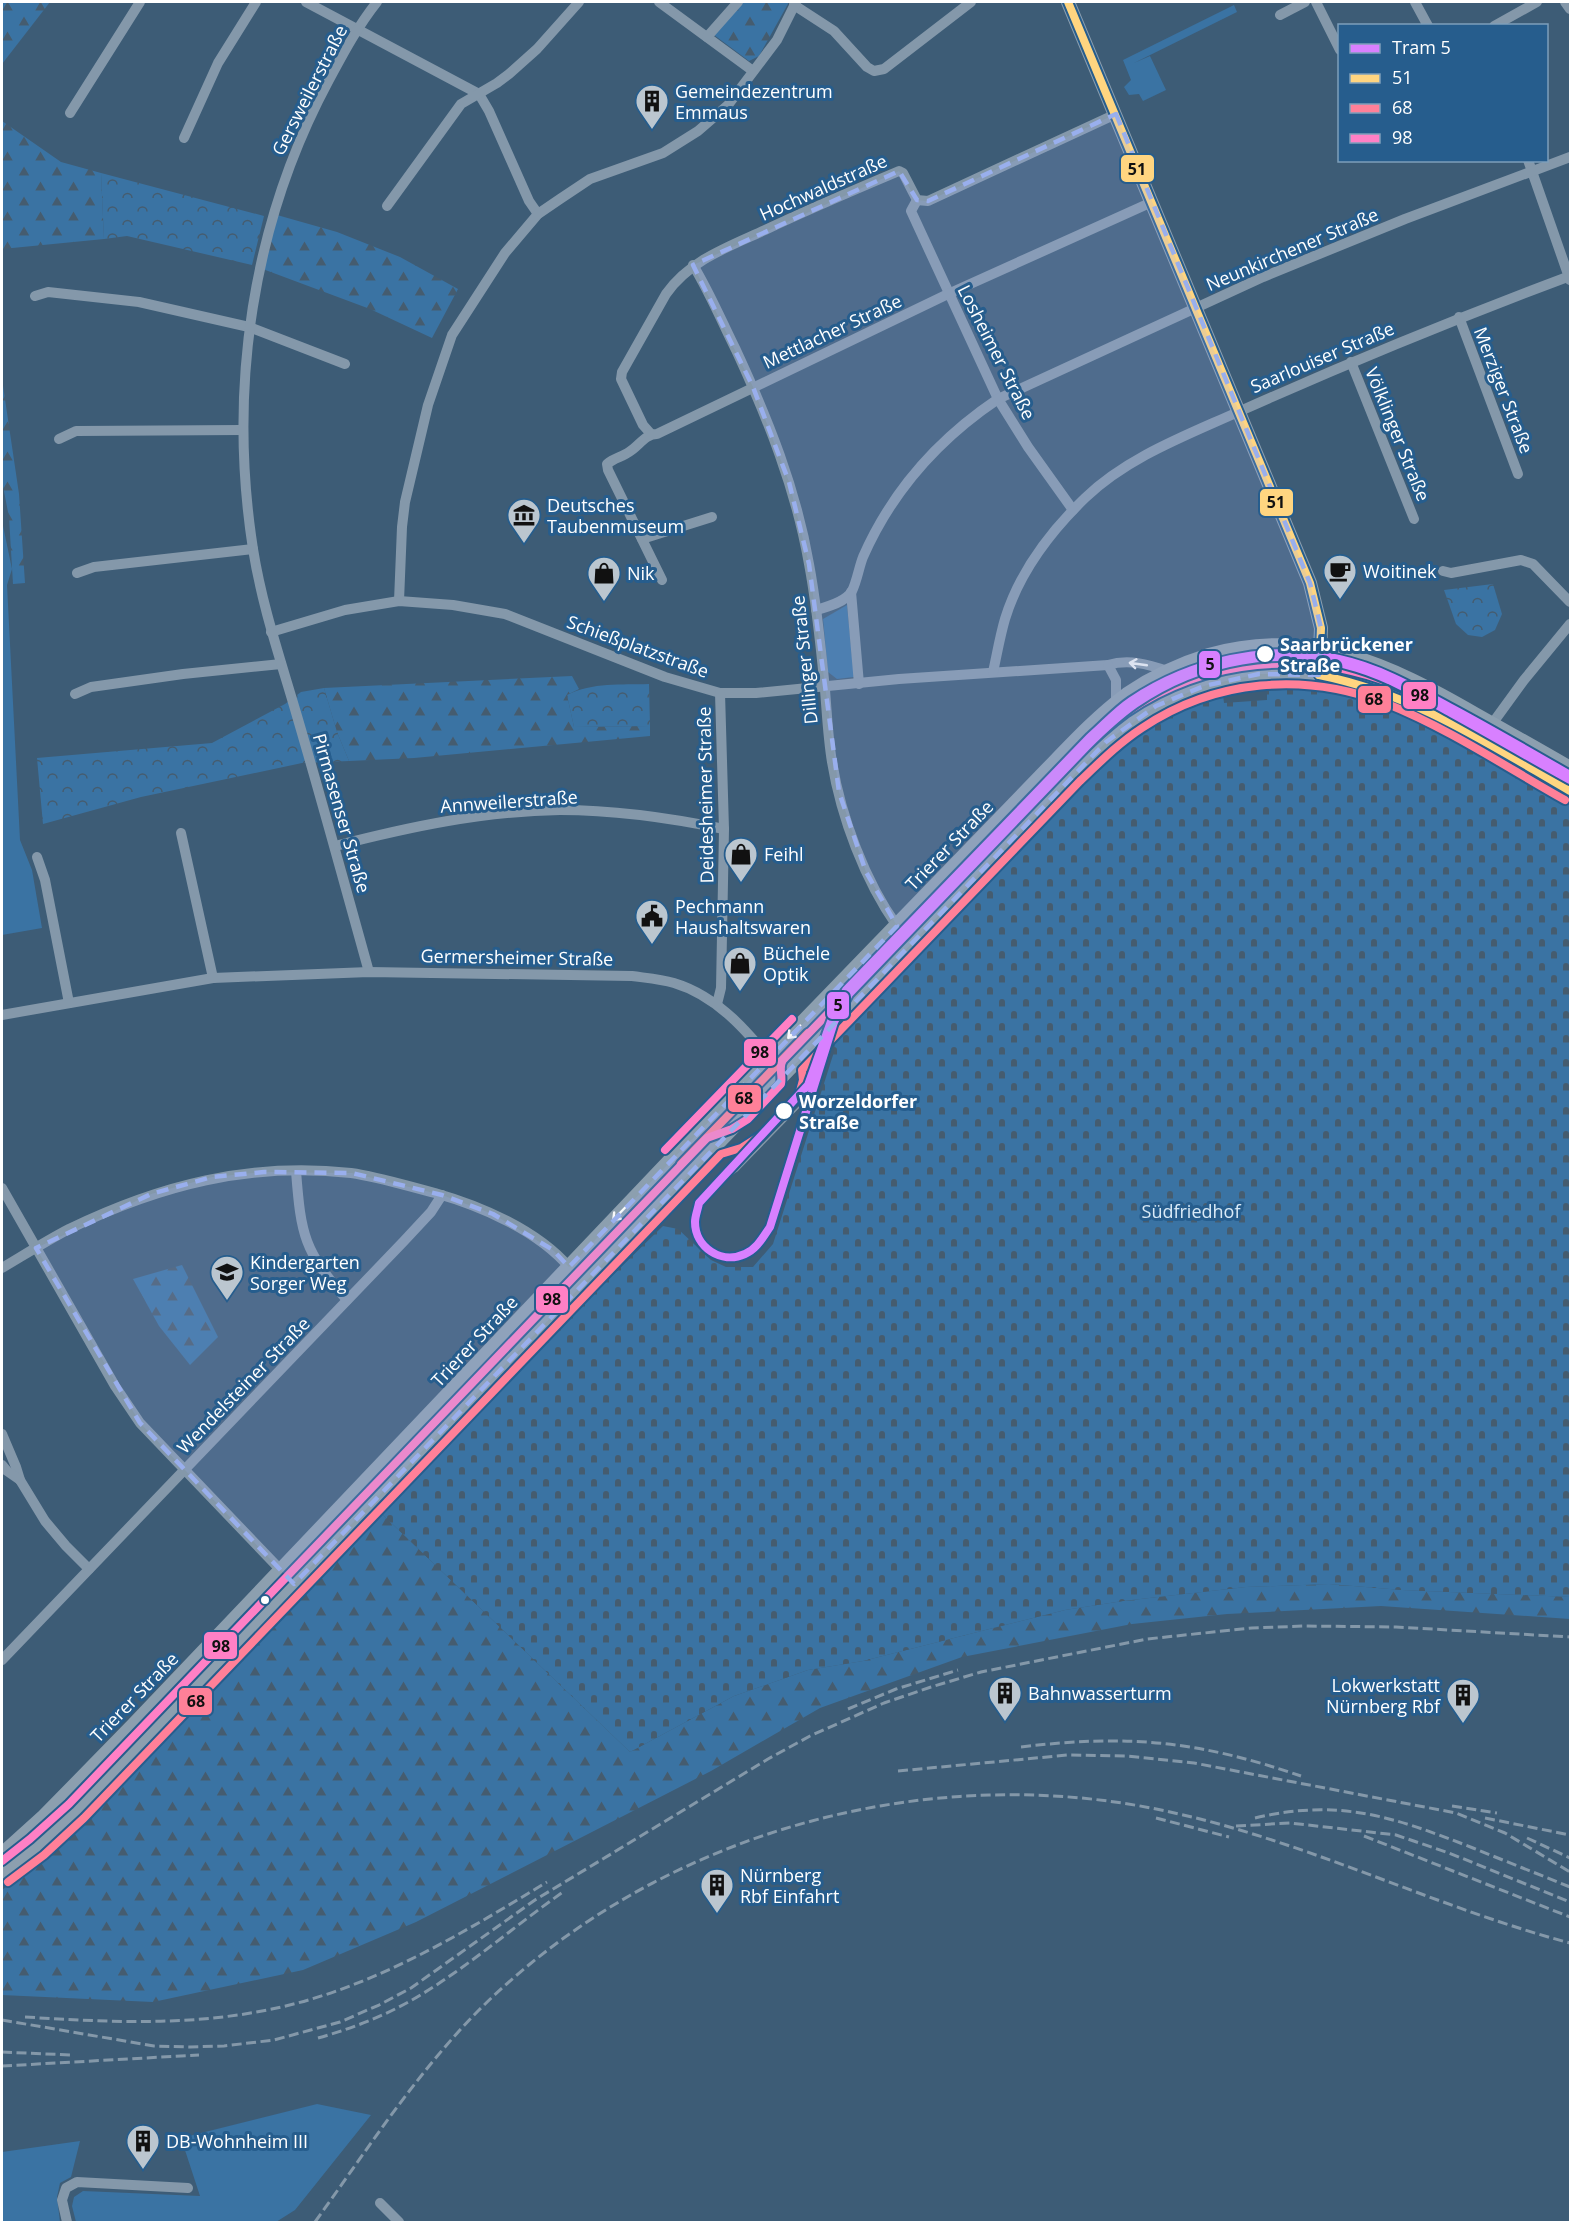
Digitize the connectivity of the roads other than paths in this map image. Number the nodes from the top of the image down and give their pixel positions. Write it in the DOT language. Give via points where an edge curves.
graph roads {
  1 [pos="140,2"];
  2 [pos="256,2"];
  3 [pos="306,2"];
  4 [pos="377,2"];
  5 [pos="579,2"];
  6 [pos="659,2"];
  7 [pos="738,2"];
  8 [pos="971,2"];
  9 [pos="1068,2"];
  10 [pos="1305,2"];
  11 [pos="1316,2"];
  12 [pos="1414,2"];
  13 [pos="1565,2"];
  14 [pos="795,3"];
  15 [pos="1530,3"];
  16 [pos="1570,9"];
  17 [pos="1280,15"];
  18 [pos="1427,24"];
  19 [pos="1497,24"];
  20 [pos="356,29"];
  21 [pos="707,37"];
  22 [pos="1338,46"];
  23 [pos="753,71"];
  24 [pos="479,93"];
  25 [pos="70,113"];
  26 [pos="1116,114"];
  27 [pos="184,138"];
  28 [pos="1570,157"];
  29 [pos="1529,162"];
  30 [pos="1532,172"];
  31 [pos="917,200"];
  32 [pos="1152,202"];
  33 [pos="387,206"];
  34 [pos="538,214"];
  35 [pos="693,265"];
  36 [pos="260,266"];
  37 [pos="1570,278"];
  38 [pos="948,294"];
  39 [pos="34,296"];
  40 [pos="1196,307"];
  41 [pos="1459,318"];
  42 [pos="249,327"];
  43 [pos="1351,362"];
  44 [pos="345,364"];
  45 [pos="753,387"];
  46 [pos="998,399"];
  47 [pos="1239,412"];
  48 [pos="242,430"];
  49 [pos="651,434"];
  50 [pos="59,439"];
  51 [pos="1518,474"];
  52 [pos="1073,510"];
  53 [pos="712,517"];
  54 [pos="1414,519"];
  55 [pos="642,539"];
  56 [pos="253,549"];
  57 [pos="1443,571"];
  58 [pos="77,573"];
  59 [pos="662,580"];
  60 [pos="851,592"];
  61 [pos="399,601"];
  62 [pos="1570,602"];
  63 [pos="816,610"];
  64 [pos="1570,624"];
  65 [pos="271,632"];
  66 [pos="1321,648"];
  67 [pos="281,664"];
  68 [pos="1108,665"];
  69 [pos="1167,671"];
  70 [pos="993,672"];
  71 [pos="1319,675"];
  72 [pos="860,684"];
  73 [pos="825,687"];
  74 [pos="720,693"];
  75 [pos="75,694"];
  76 [pos="1116,703"];
  77 [pos="1492,724"];
  78 [pos="1570,768"];
  79 [pos="1570,791"];
  80 [pos="724,828"];
  81 [pos="180,833"];
  82 [pos="334,846"];
  83 [pos="37,857"];
  84 [pos="897,926"];
  85 [pos="369,972"];
  86 [pos="213,978"];
  87 [pos="69,1003"];
  88 [pos="717,1004"];
  89 [pos="2,1015"];
  90 [pos="769,1058"];
  91 [pos="783,1075"];
  92 [pos="296,1172"];
  93 [pos="659,1172"];
  94 [pos="2,1188"];
  95 [pos="442,1196"];
  96 [pos="667,1196"];
  97 [pos="36,1248"];
  98 [pos="569,1267"];
  99 [pos="2,1268"];
  100 [pos="347,1300"];
  101 [pos="2,1434"];
  102 [pos="2,1465"];
  103 [pos="184,1470"];
  104 [pos="20,1480"];
  105 [pos="314,1535"];
  106 [pos="327,1549"];
  107 [pos="89,1569"];
  108 [pos="280,1570"];
  109 [pos="294,1584"];
  110 [pos="2,1660"];
  111 [pos="2,1854"];
  112 [pos="2,1874"];
  113 [pos="188,2188"];
  114 [pos="380,2203"];
  115 [pos="67,2223"];
  116 [pos="399,2223"];
  1 -- 25 [label="street"];
  2 -- 27 [label="street" via="218,63"];
  3 -- 20 [label="street"];
  4 -- 20 [label="street, Gersweilerstraße"];
  5 -- 24 [label="street" via="537,49"];
  6 -- 21 [label="street"];
  7 -- 21 [label="street"];
  8 -- 14 [label="street" via="884,69 874,71 834,31"];
  9 -- 26 [label="main road"];
  10 -- 17 [label="street"];
  11 -- 22 [label="street"];
  12 -- 18 [label="street"];
  13 -- 16 [label="street"];
  14 -- 23 [label="street" via="777,40"];
  15 -- 19 [label="street"];
  20 -- 24 [label="street"];
  20 -- 36 [label="street, Gersweilerstraße" via="309,117 286,171"];
  21 -- 23 [label="street"];
  23 -- 34 [label="street" via="728,105 698,131 663,153 590,179"];
  24 -- 33 [label="street" via="461,104"];
  24 -- 34 [label="street"];
  26 -- 31 [label="street" via="928,201"];
  26 -- 32 [label="main road"];
  28 -- 30 [label="street, Neunkirchener Straße"];
  29 -- 30 [label="street"];
  30 -- 37 [label="street"];
  30 -- 40 [label="street, Neunkirchener Straße" via="1405,219"];
  31 -- 35 [label="street, Hochwaldstraße" via="900,171"];
  31 -- 38 [label="street, Losheimer Straße" via="911,211"];
  32 -- 38 [label="street, Mettlacher Straße"];
  32 -- 40 [label="main road"];
  34 -- 61 [label="street" via="505,253 450,341 428,405 405,502"];
  35 -- 45 [label="street"];
  35 -- 49 [label="street, Hochwaldstraße" via="666,294 622,372 621,379"];
  36 -- 42 [label="street, Pirmasenser Straße"];
  37 -- 41 [label="street, Saarlouiser Straße"];
  38 -- 45 [label="street, Mettlacher Straße"];
  38 -- 46 [label="street, Losheimer Straße"];
  39 -- 42 [label="street" via="48,292 139,302"];
  40 -- 46 [label="street, Neunkirchener Straße"];
  40 -- 47 [label="main road"];
  41 -- 43 [label="street, Saarlouiser Straße"];
  41 -- 51 [label="street, Merziger Straße"];
  42 -- 44 [label="street"];
  42 -- 48 [label="street, Pirmasenser Straße"];
  43 -- 47 [label="street, Saarlouiser Straße"];
  43 -- 54 [label="street, Völklinger Straße"];
  45 -- 49 [label="street, Mettlacher Straße"];
  45 -- 63 [label="street, Dillinger Straße" via="772,431 800,520"];
  46 -- 52 [label="street, Losheimer Straße"];
  46 -- 60 [label="street, Neunkirchener Straße" via="948,437 905,487 864,556"];
  47 -- 52 [label="street, Saarlouiser Straße" via="1137,459"];
  47 -- 66 [label="main road" via="1310,583 1320,617"];
  48 -- 50 [label="street" via="76,431"];
  48 -- 56 [label="street, Pirmasenser Straße"];
  49 -- 55 [label="street, Mettlacher Straße" via="608,464"];
  52 -- 70 [label="street, Saarlouiser Straße" via="1018,586 1005,619"];
  53 -- 55 [label="street"];
  55 -- 59 [label="street, Mettlacher Straße"];
  56 -- 58 [label="street" via="94,567"];
  56 -- 65 [label="street, Pirmasenser Straße"];
  57 -- 62 [label="street" via="1452,573 1521,560 1533,564"];
  60 -- 63 [label="street" via="837,603"];
  60 -- 72 [label="street"];
  61 -- 65 [label="street, Schießplatzstraße" via="345,610"];
  61 -- 74 [label="street, Schießplatzstraße" via="505,614 665,677"];
  63 -- 73 [label="street, Dillinger Straße"];
  64 -- 77 [label="street"];
  65 -- 67 [label="street, Pirmasenser Straße"];
  66 -- 69 [label="main road, Trierer Straße" via="1239,648 1204,656"];
  66 -- 71 [label="main road"];
  66 -- 77 [label="main road, Trierer Straße" via="1361,658 1400,674"];
  67 -- 75 [label="street" via="91,687"];
  67 -- 82 [label="street, Pirmasenser Straße"];
  69 -- 68 [label="street, Schießplatzstraße, one-way" via="1120,661"];
  68 -- 70 [label="street, Schießplatzstraße"];
  68 -- 76 [label="street" via="1116,680"];
  69 -- 76 [label="main road, Trierer Straße"];
  70 -- 72 [label="street, Schießplatzstraße"];
  71 -- 79 [label="main road, Trierer Straße" via="1364,684 1410,703"];
  71 -- 91 [label="main road, Trierer Straße" via="1271,673 1212,683 1171,699 1121,730 1073,774"];
  72 -- 73 [label="street, Schießplatzstraße"];
  73 -- 74 [label="street, Schießplatzstraße"];
  73 -- 84 [label="street, Dillinger Straße" via="832,764 846,816 866,872"];
  74 -- 80 [label="street, Deidesheimer Straße"];
  76 -- 84 [label="main road, Trierer Straße"];
  77 -- 78 [label="main road, Trierer Straße"];
  80 -- 82 [label="street, Annweilerstraße" via="670,819 560,810 437,822"];
  80 -- 88 [label="street, Deidesheimer Straße" via="721,988"];
  81 -- 86 [label="street"];
  82 -- 85 [label="street, Pirmasenser Straße"];
  83 -- 87 [label="street"];
  84 -- 90 [label="main road, Trierer Straße, one-way"];
  85 -- 86 [label="street, Germersheimer Straße"];
  85 -- 88 [label="street, Germersheimer Straße" via="632,976 673,982"];
  86 -- 87 [label="street, Germersheimer Straße"];
  87 -- 89 [label="street, Germersheimer Straße"];
  88 -- 90 [label="street, Germersheimer Straße"];
  90 -- 91 [label="street, Germersheimer Straße"];
  90 -- 93 [label="main road, Trierer Straße"];
  91 -- 96 [label="main road, Trierer Straße"];
  92 -- 95 [label="street" via="352,1173"];
  92 -- 97 [label="street" via="212,1178 151,1194 97,1216"];
  92 -- 100 [label="street" via="299,1214 309,1249"];
  93 -- 96 [label="main road"];
  93 -- 98 [label="main road, Trierer Straße, one-way"];
  94 -- 97 [label="street"];
  95 -- 98 [label="street" via="480,1208 531,1235"];
  95 -- 100 [label="street, Wendelsteiner Straße"];
  96 -- 106 [label="main road, Trierer Straße"];
  97 -- 99 [label="street"];
  97 -- 103 [label="street" via="121,1395 140,1423"];
  98 -- 105 [label="main road, Trierer Straße"];
  100 -- 103 [label="street, Wendelsteiner Straße"];
  101 -- 104 [label="street"];
  102 -- 104 [label="street"];
  103 -- 107 [label="street, Wendelsteiner Straße"];
  103 -- 108 [label="street"];
  104 -- 107 [label="street" via="52,1529"];
  105 -- 106 [label="main road" via="316,1547"];
  105 -- 108 [label="main road, Trierer Straße"];
  106 -- 109 [label="main road, Trierer Straße"];
  107 -- 110 [label="street, Wendelsteiner Straße"];
  108 -- 109 [label="street"];
  108 -- 111 [label="main road, Trierer Straße" via="52,1808"];
  109 -- 112 [label="main road, Trierer Straße" via="72,1815"];
  113 -- 115 [label="street" via="77,2181 66,2188 62,2200"];
  114 -- 116 [label="street"];
}
